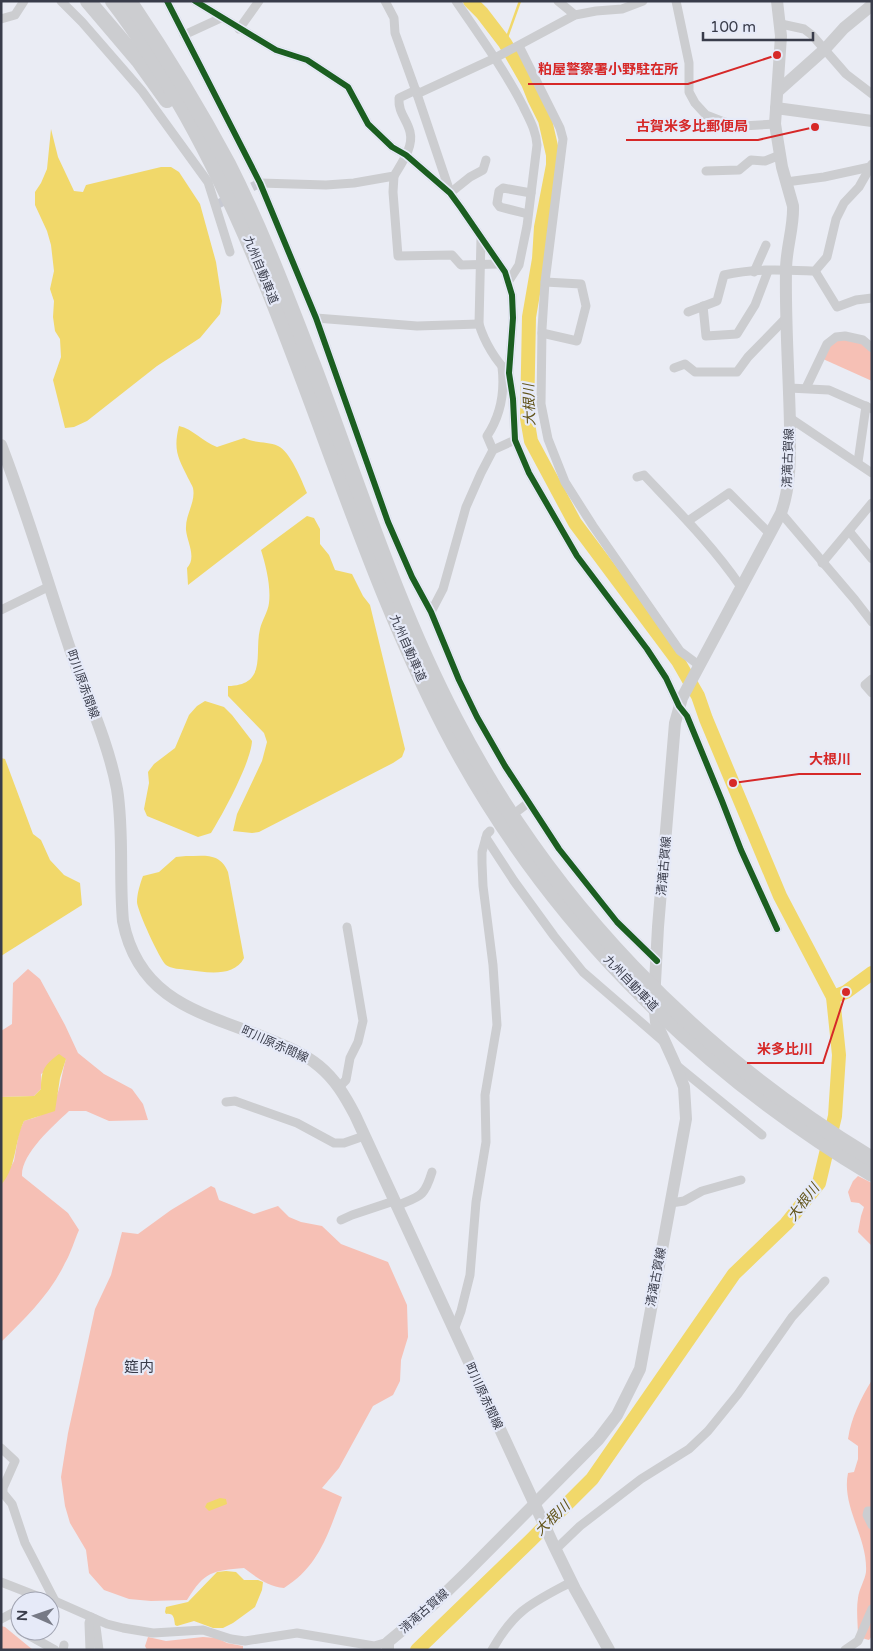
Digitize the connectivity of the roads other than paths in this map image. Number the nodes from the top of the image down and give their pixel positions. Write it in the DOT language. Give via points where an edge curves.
graph roads {
  1 [pos="24,1"];
  2 [pos="61,1"];
  3 [pos="88,1"];
  4 [pos="113,1"];
  5 [pos="129,1"];
  6 [pos="136,1"];
  7 [pos="167,1"];
  8 [pos="195,1"];
  9 [pos="259,1"];
  10 [pos="385,1"];
  11 [pos="456,1"];
  12 [pos="558,1"];
  13 [pos="643,1"];
  14 [pos="676,1"];
  15 [pos="777,1"];
  16 [pos="872,5"];
  17 [pos="575,15"];
  18 [pos="221,18"];
  19 [pos="1,19"];
  20 [pos="781,24"];
  21 [pos="148,29"];
  22 [pos="239,29"];
  23 [pos="184,35"];
  24 [pos="519,46"];
  25 [pos="825,49"];
  26 [pos="495,58"];
  27 [pos="416,92"];
  28 [pos="778,92"];
  29 [pos="872,94"];
  30 [pos="776,108"];
  31 [pos="872,121"];
  32 [pos="775,124"];
  33 [pos="780,154"];
  34 [pos="406,155"];
  35 [pos="486,160"];
  36 [pos="871,166"];
  37 [pos="706,171"];
  38 [pos="394,176"];
  39 [pos="786,182"];
  40 [pos="260,183"];
  41 [pos="450,192"];
  42 [pos="531,193"];
  43 [pos="528,214"];
  44 [pos="240,219"];
  45 [pos="481,238"];
  46 [pos="766,245"];
  47 [pos="230,252"];
  48 [pos="481,264"];
  49 [pos="499,264"];
  50 [pos="786,269"];
  51 [pos="768,271"];
  52 [pos="815,271"];
  53 [pos="754,272"];
  54 [pos="508,282"];
  55 [pos="545,282"];
  56 [pos="872,298"];
  57 [pos="703,306"];
  58 [pos="688,312"];
  59 [pos="787,317"];
  60 [pos="316,318"];
  61 [pos="480,324"];
  62 [pos="542,333"];
  63 [pos="872,348"];
  64 [pos="674,368"];
  65 [pos="506,370"];
  66 [pos="789,388"];
  67 [pos="806,388"];
  68 [pos="869,407"];
  69 [pos="790,418"];
  70 [pos="514,440"];
  71 [pos="1,445"];
  72 [pos="493,450"];
  73 [pos="858,462"];
  74 [pos="872,473"];
  75 [pos="636,477"];
  76 [pos="872,503"];
  77 [pos="781,513"];
  78 [pos="688,521"];
  79 [pos="849,531"];
  80 [pos="770,534"];
  81 [pos="872,559"];
  82 [pos="822,563"];
  83 [pos="50,586"];
  84 [pos="741,587"];
  85 [pos="4,606"];
  86 [pos="431,612"];
  87 [pos="872,622"];
  88 [pos="700,666"];
  89 [pos="872,679"];
  90 [pos="872,693"];
  91 [pos="681,702"];
  92 [pos="528,803"];
  93 [pos="519,810"];
  94 [pos="347,927"];
  95 [pos="777,929"];
  96 [pos="657,961"];
  97 [pos="649,993"];
  98 [pos="664,1042"];
  99 [pos="675,1064"];
  100 [pos="339,1087"];
  101 [pos="226,1102"];
  102 [pos="762,1135"];
  103 [pos="364,1136"];
  104 [pos="855,1156"];
  105 [pos="872,1158"];
  106 [pos="432,1172"];
  107 [pos="872,1174"];
  108 [pos="741,1180"];
  109 [pos="671,1202"];
  110 [pos="395,1203"];
  111 [pos="341,1220"];
  112 [pos="825,1281"];
  113 [pos="454,1330"];
  114 [pos="1,1448"];
  115 [pos="536,1508"];
  116 [pos="872,1511"];
  117 [pos="872,1525"];
  118 [pos="554,1548"];
  119 [pos="1,1582"];
  120 [pos="571,1582"];
  121 [pos="21,1591"];
  122 [pos="50,1591"];
  123 [pos="60,1603"];
  124 [pos="872,1609"];
  125 [pos="93,1618"];
  126 [pos="40,1641"];
  127 [pos="388,1646"];
  128 [pos="55,1650"];
  129 [pos="90,1650"];
  130 [pos="99,1650"];
  131 [pos="492,1650"];
  132 [pos="609,1650"];
  133 [pos="845,1650"];
  1 -- 19 [label="street" via="15,15"];
  2 -- 47 [label="street" via="142,91 208,182"];
  3 -- 44 [label="highway" via="157,86"];
  4 -- 44 [label="highway, 九州自動車道" via="168,82"];
  5 -- 21 [label="highway, 九州自動車道"];
  6 -- 21 [label="highway"];
  7 -- 23 [label="street"];
  8 -- 18 [label="street"];
  9 -- 22 [label="street"];
  10 -- 27 [label="street" via="394,18 395,34"];
  11 -- 26 [label="street"];
  12 -- 17 [label="street"];
  13 -- 17 [label="street" via="622,9"];
  14 -- 32 [label="street" via="689,63 689,92 695,103 706,115 724,122 742,126"];
  15 -- 20 [label="main road, 清滝古賀線"];
  16 -- 25 [label="main road"];
  17 -- 24 [label="street"];
  18 -- 22 [label="street"];
  18 -- 23 [label="street"];
  20 -- 25 [label="street" via="804,29"];
  20 -- 28 [label="main road, 清滝古賀線"];
  21 -- 97 [label="highway, 九州自動車道" via="229,166 252,217 314,367 384,558 455,720 488,778 543,861"];
  22 -- 34 [label="street" via="276,50 307,60 348,87 368,124 392,148"];
  23 -- 40 [label="street"];
  24 -- 26 [label="street"];
  24 -- 55 [label="street" via="563,139"];
  25 -- 28 [label="main road"];
  25 -- 29 [label="street" via="846,74"];
  26 -- 27 [label="street"];
  26 -- 42 [label="street" via="512,84 537,136"];
  27 -- 34 [label="street" via="400,98 398,106 410,132"];
  27 -- 41 [label="street"];
  28 -- 30 [label="main road, 清滝古賀線"];
  30 -- 31 [label="main road"];
  30 -- 32 [label="main road, 清滝古賀線"];
  32 -- 33 [label="main road, 清滝古賀線"];
  33 -- 37 [label="street" via="765,161 751,160 739,170"];
  33 -- 39 [label="main road, 清滝古賀線"];
  34 -- 38 [label="street"];
  34 -- 41 [label="street"];
  35 -- 41 [label="street" via="483,170"];
  36 -- 39 [label="street"];
  36 -- 52 [label="street" via="859,187 844,203 836,219 827,258"];
  38 -- 40 [label="street" via="326,185"];
  38 -- 48 [label="street" via="398,256 452,254 461,265"];
  39 -- 50 [label="main road, 清滝古賀線" via="793,216"];
  40 -- 60 [label="street"];
  41 -- 45 [label="street"];
  42 -- 43 [label="street"];
  42 -- 43 [label="street" via="503,188 499,191 497,203 500,208"];
  43 -- 54 [label="street" via="519,265"];
  44 -- 97 [label="highway, 九州自動車道" via="389,605 446,729 479,787 539,877 590,939"];
  45 -- 48 [label="street"];
  45 -- 49 [label="street"];
  46 -- 53 [label="street"];
  48 -- 49 [label="street"];
  48 -- 61 [label="street"];
  49 -- 54 [label="street"];
  50 -- 51 [label="street"];
  50 -- 52 [label="street"];
  50 -- 59 [label="main road, 清滝古賀線"];
  51 -- 53 [label="street"];
  51 -- 57 [label="street" via="755,305 737,334 706,336"];
  52 -- 56 [label="street" via="837,307"];
  53 -- 57 [label="street" via="724,276 717,301"];
  54 -- 65 [label="street" via="513,318"];
  55 -- 62 [label="street"];
  55 -- 62 [label="street" via="581,284 586,306 577,341"];
  57 -- 58 [label="street"];
  59 -- 64 [label="street" via="737,372 695,372 685,364"];
  59 -- 66 [label="main road, 清滝古賀線"];
  60 -- 61 [label="street" via="417,326"];
  60 -- 86 [label="street" via="388,522"];
  61 -- 65 [label="street"];
  62 -- 88 [label="street" via="541,404 548,439 565,482 680,650"];
  63 -- 67 [label="street" via="863,340 836,337 827,344"];
  65 -- 70 [label="street" via="513,399"];
  65 -- 72 [label="street" via="501,402 487,436"];
  66 -- 67 [label="street"];
  66 -- 69 [label="main road, 清滝古賀線"];
  67 -- 68 [label="street" via="829,390"];
  68 -- 73 [label="street"];
  69 -- 73 [label="street"];
  69 -- 77 [label="main road, 清滝古賀線" via="790,463"];
  70 -- 72 [label="street"];
  70 -- 91 [label="street" via="528,473 577,556 647,649"];
  71 -- 83 [label="main road, 町川原赤間線"];
  72 -- 86 [label="street" via="466,507 443,589"];
  73 -- 74 [label="street"];
  75 -- 78 [label="street" via="644,475"];
  76 -- 79 [label="street"];
  77 -- 80 [label="main road, 清滝古賀線"];
  77 -- 82 [label="street"];
  78 -- 80 [label="street" via="729,493"];
  78 -- 84 [label="street" via="729,568"];
  79 -- 81 [label="street"];
  79 -- 82 [label="street"];
  80 -- 84 [label="main road, 清滝古賀線"];
  82 -- 87 [label="street"];
  83 -- 85 [label="street"];
  83 -- 100 [label="main road, 町川原赤間線" via="113,769 121,828 123,921 134,956 149,979 169,997 192,1010 296,1051 330,1075"];
  84 -- 88 [label="main road, 清滝古賀線"];
  86 -- 92 [label="street" via="477,717"];
  88 -- 91 [label="main road, 清滝古賀線"];
  89 -- 90 [label="street" via="865,685"];
  91 -- 95 [label="street"];
  91 -- 96 [label="main road, 清滝古賀線" via="675,723"];
  92 -- 93 [label="street"];
  92 -- 96 [label="street" via="559,849 618,922"];
  94 -- 100 [label="street" via="363,1021 346,1080"];
  96 -- 98 [label="main road, 清滝古賀線" via="654,1001 656,1022"];
  97 -- 104 [label="highway, 九州自動車道" via="811,1128"];
  98 -- 99 [label="main road, 清滝古賀線"];
  98 -- 113 [label="street" via="583,972 514,881 488,834 482,852 483,878 497,1025 485,1095 486,1142 476,1202 470,1275"];
  99 -- 102 [label="street"];
  99 -- 109 [label="main road, 清滝古賀線" via="684,1087 686,1119"];
  100 -- 103 [label="main road, 町川原赤間線"];
  101 -- 103 [label="street" via="235,1101 297,1123 334,1143"];
  103 -- 110 [label="main road, 町川原赤間線"];
  104 -- 105 [label="highway, 九州自動車道"];
  104 -- 107 [label="highway, 九州自動車道"];
  106 -- 110 [label="street" via="421,1196"];
  108 -- 109 [label="street" via="702,1191 684,1201"];
  109 -- 115 [label="main road, 清滝古賀線" via="640,1369 634,1383 603,1434"];
  110 -- 111 [label="street"];
  110 -- 113 [label="main road, 町川原赤間線"];
  112 -- 118 [label="street" via="792,1318 708,1431"];
  113 -- 115 [label="main road, 町川原赤間線"];
  114 -- 122 [label="street" via="16,1460 3,1493 12,1504 25,1543"];
  115 -- 118 [label="main road, 町川原赤間線"];
  115 -- 127 [label="main road, 清滝古賀線"];
  116 -- 117 [label="street" via="867,1515"];
  118 -- 120 [label="main road, 町川原赤間線"];
  119 -- 121 [label="street"];
  120 -- 131 [label="street" via="530,1604 513,1618"];
  120 -- 132 [label="main road, 町川原赤間線"];
  123 -- 125 [label="street"];
  124 -- 133 [label="street" via="858,1641"];
  125 -- 127 [label="street" via="123,1628 153,1632 203,1630 245,1641 297,1633"];
  125 -- 129 [label="street"];
  125 -- 130 [label="street"];
  126 -- 128 [label="street"];
}
